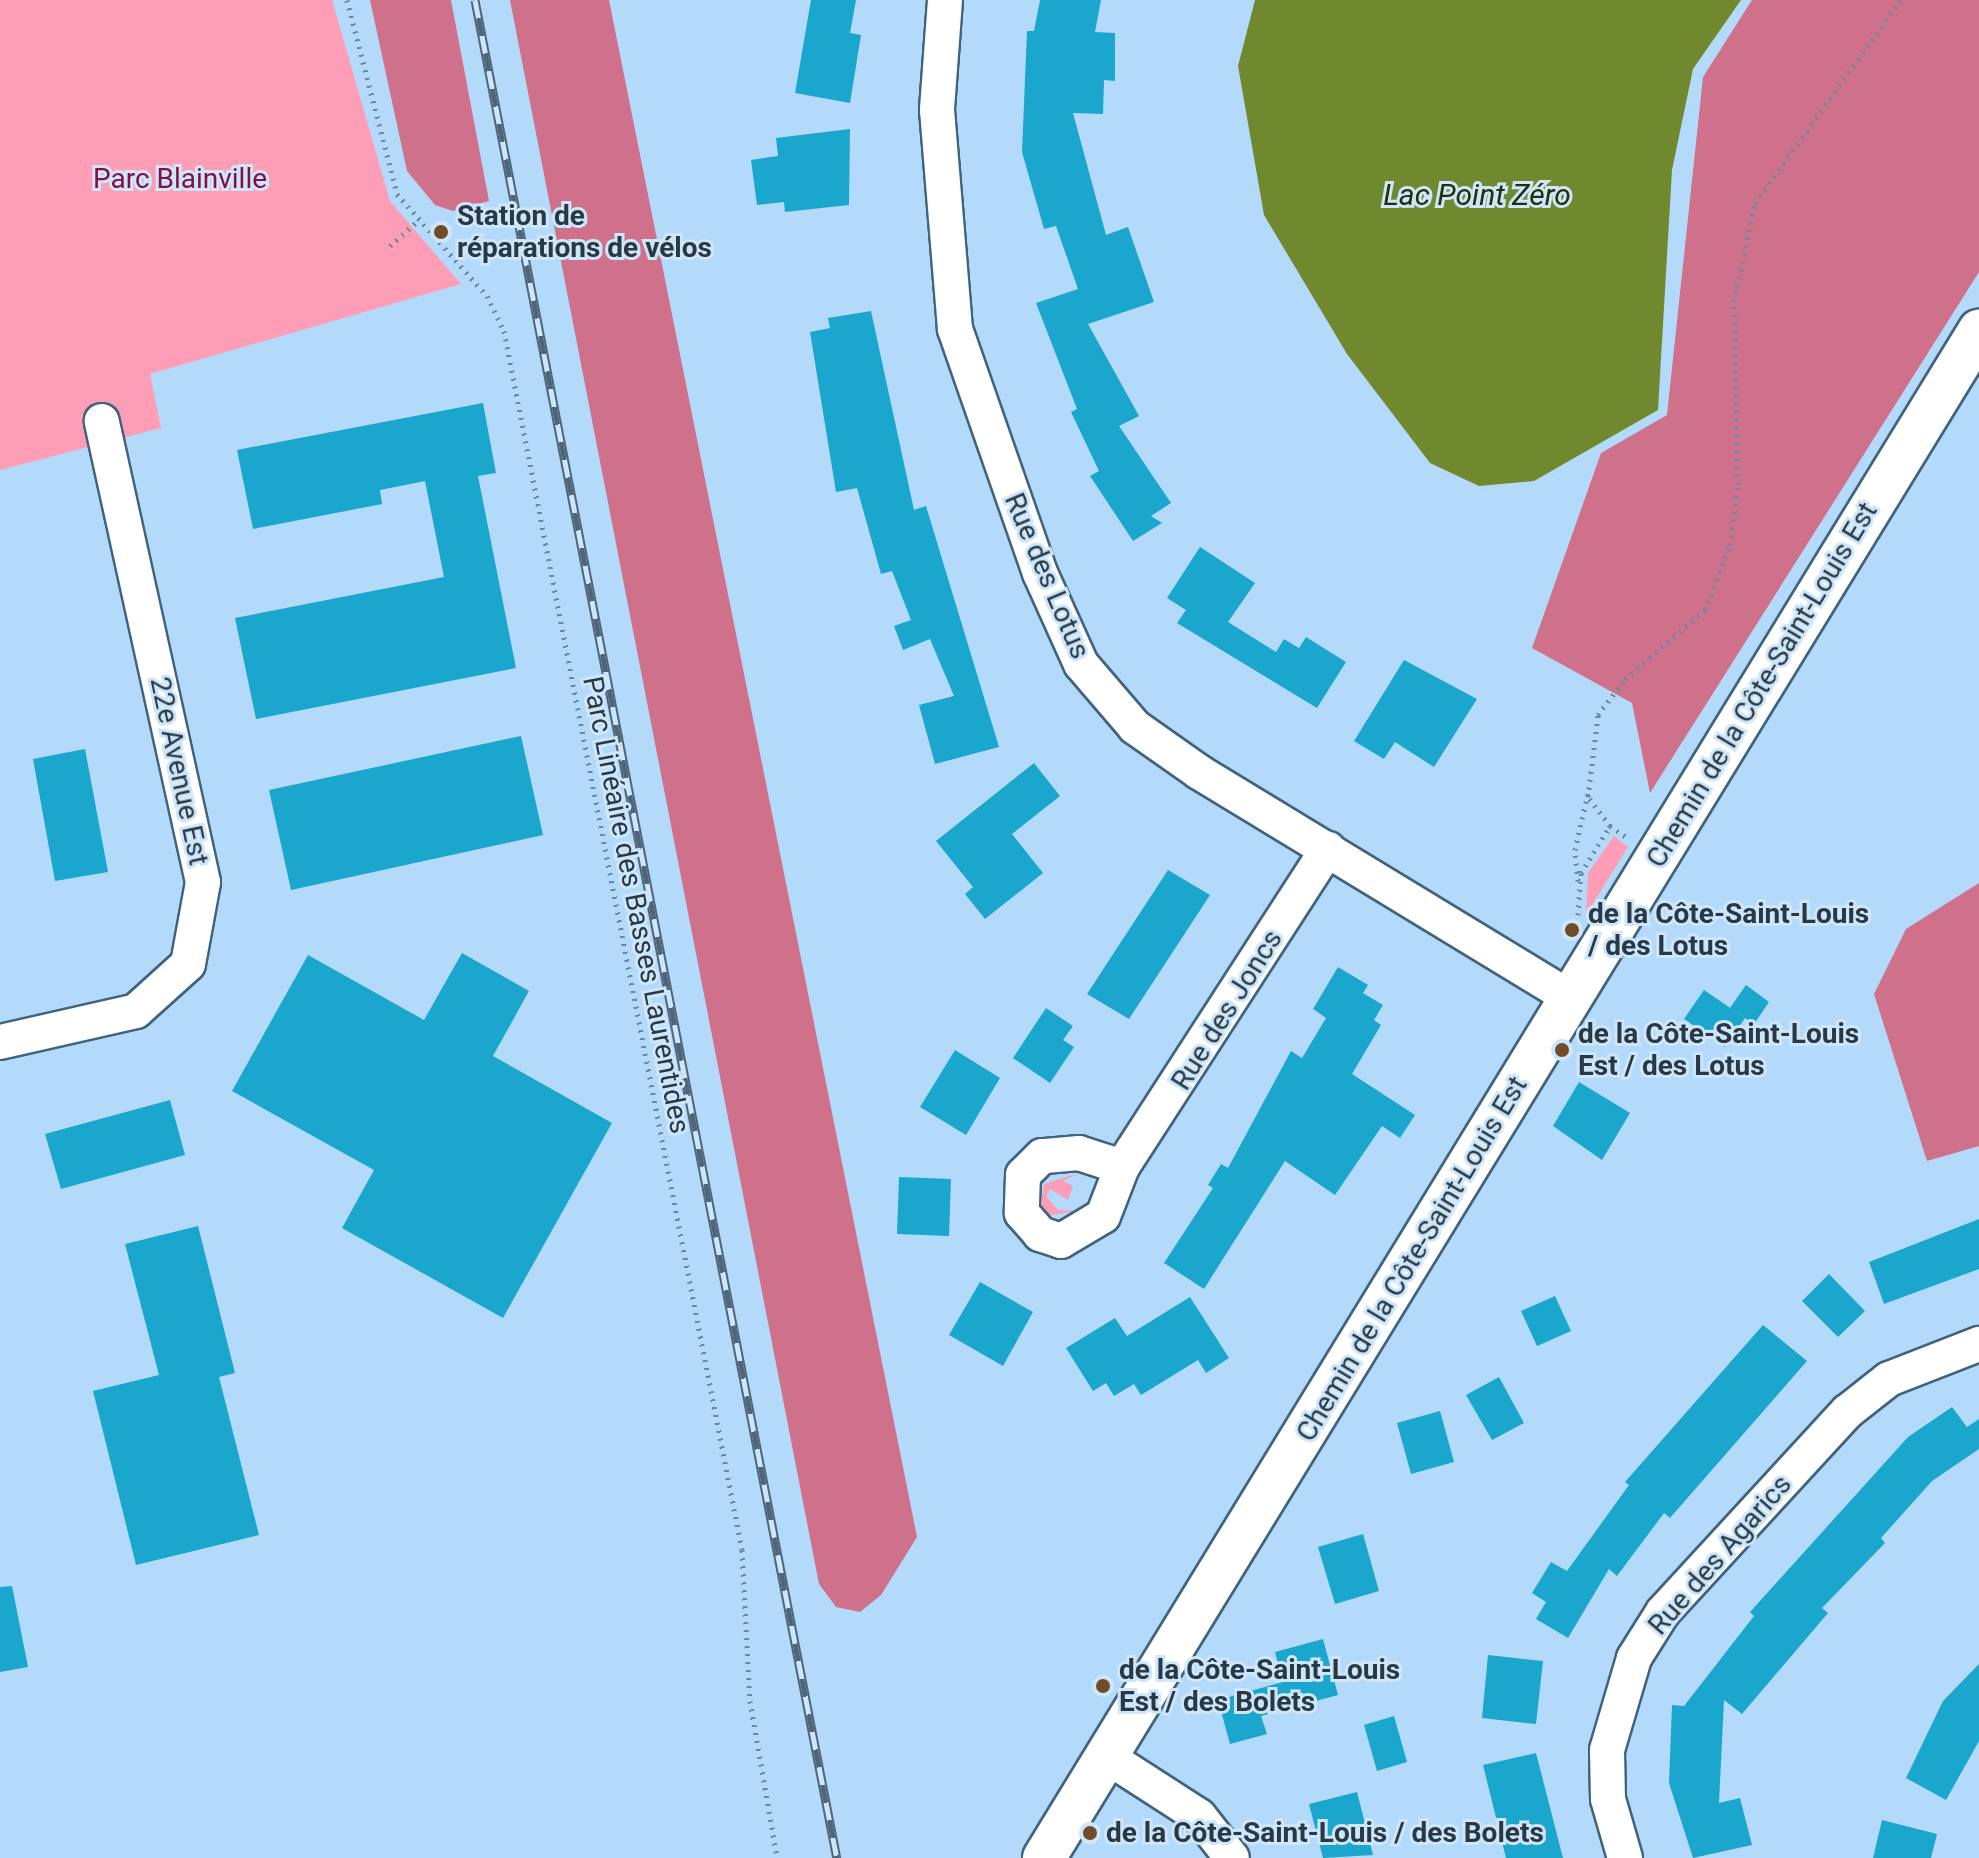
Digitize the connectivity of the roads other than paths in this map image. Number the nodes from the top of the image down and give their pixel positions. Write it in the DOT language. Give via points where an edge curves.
graph roads {
  1 [pos="945,0"];
  2 [pos="1979,331"];
  3 [pos="102,421"];
  4 [pos="1328,849"];
  5 [pos="1570,998"];
  6 [pos="0,1042"];
  7 [pos="1122,1167"];
  8 [pos="1979,1344"];
  9 [pos="1109,1758"];
  10 [pos="1044,1858"];
  11 [pos="1232,1858"];
  12 [pos="1625,1858"];
  1 -- 4 [label="street, Rue des Lotus" via="937,110 955,329 1040,573 1081,664 1135,727"];
  2 -- 5 [label="street, Chemin de la Côte-Saint-Louis Est"];
  3 -- 6 [label="street, 22e Avenue Est" via="202,890 188,964 136,1011"];
  4 -- 5 [label="street, Rue des Lotus"];
  4 -- 7 [label="street, Rue des Joncs"];
  5 -- 9 [label="street, Chemin de la Côte-Saint-Louis Est"];
  8 -- 12 [label="street, Rue des Agarics" via="1889,1379 1847,1412 1663,1612 1634,1658 1607,1750 1608,1799"];
  9 -- 10 [label="street, Chemin de la Côte-Saint-Louis Est"];
  9 -- 11 [label="street" via="1199,1816"];
}
